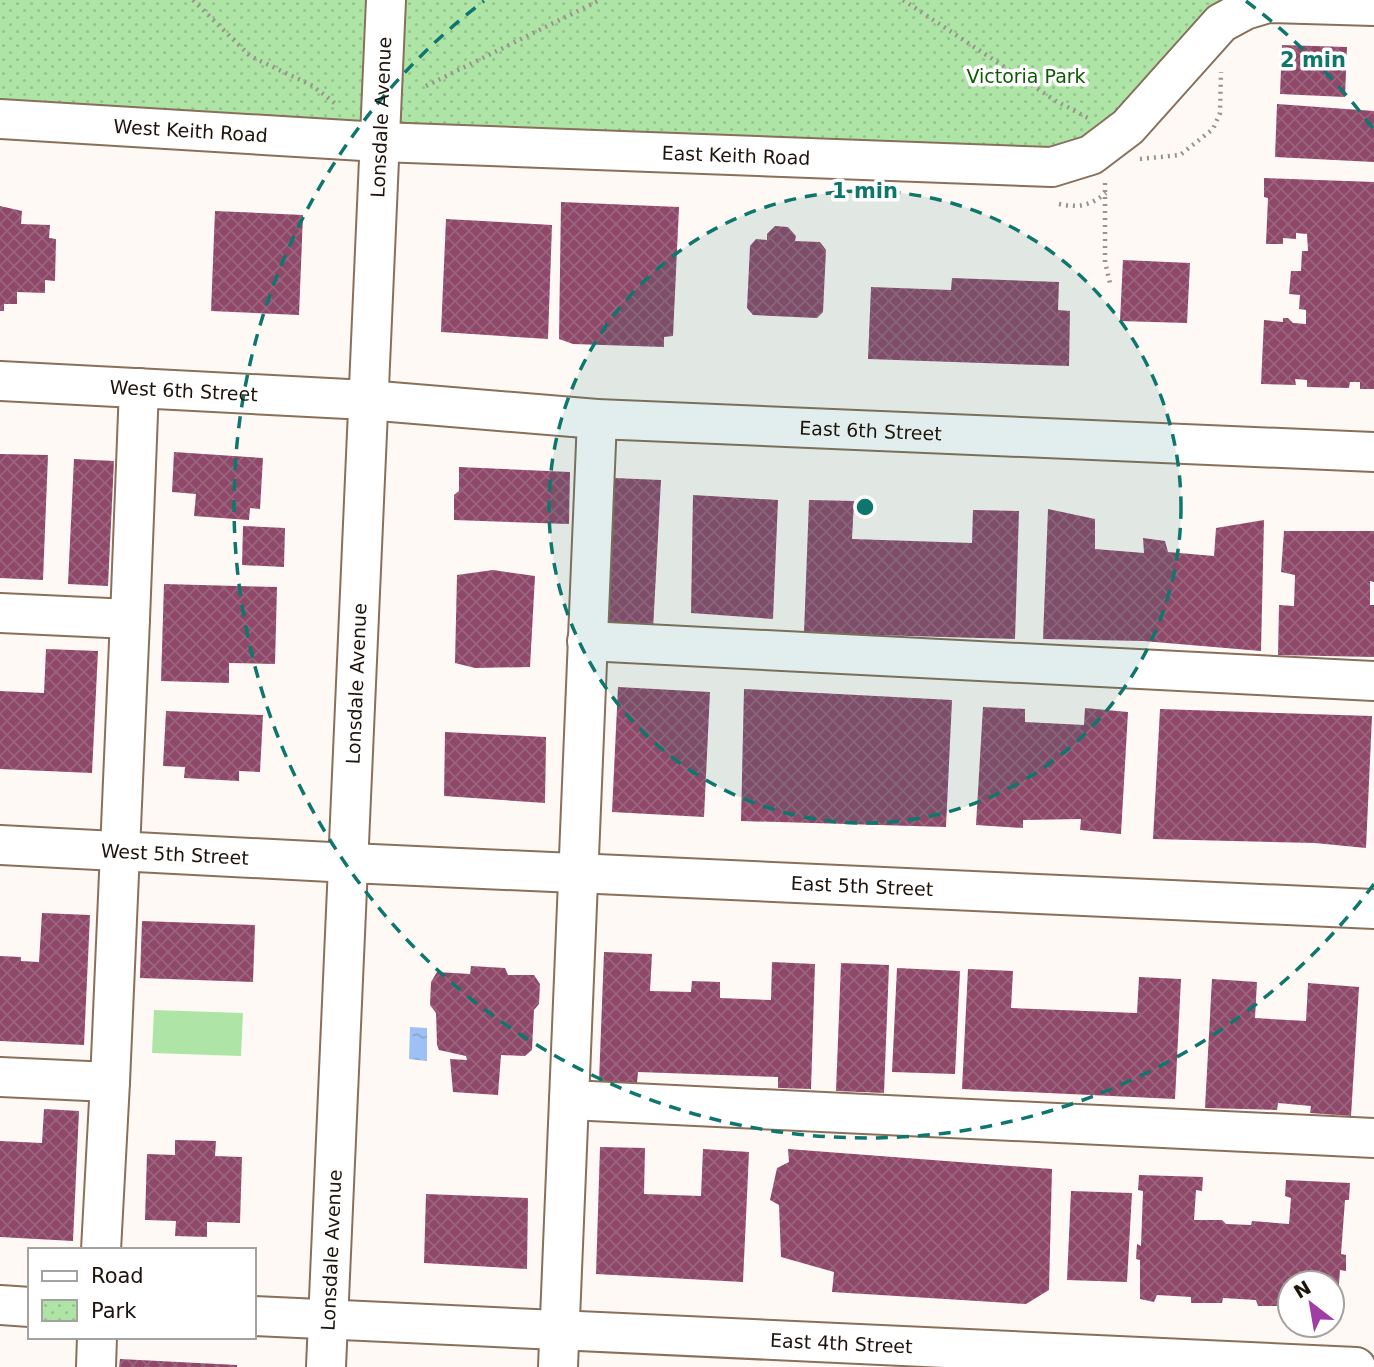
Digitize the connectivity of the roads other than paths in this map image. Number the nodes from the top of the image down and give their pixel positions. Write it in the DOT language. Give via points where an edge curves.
graph roads {
  1 [pos="386,0"];
  2 [pos="1374,6"];
  3 [pos="0,119"];
  4 [pos="380,142"];
  5 [pos="0,381"];
  6 [pos="139,388"];
  7 [pos="367,400"];
  8 [pos="597,419"];
  9 [pos="1374,452"];
  10 [pos="0,613"];
  11 [pos="130,619"];
  12 [pos="587,640"];
  13 [pos="1374,681"];
  14 [pos="0,845"];
  15 [pos="121,850"];
  16 [pos="350,863"];
  17 [pos="576,873"];
  18 [pos="1374,909"];
  19 [pos="0,1077"];
  20 [pos="110,1082"];
  21 [pos="569,1100"];
  22 [pos="1374,1138"];
  23 [pos="102,1248"];
  24 [pos="0,1305"];
  25 [pos="28,1307"];
  26 [pos="256,1316"];
  27 [pos="328,1319"];
  28 [pos="560,1329"];
  29 [pos="97,1339"];
  30 [pos="96,1367"];
  31 [pos="326,1367"];
  32 [pos="558,1367"];
  33 [pos="1356,1367"];
  1 -- 4 [label="street, Lonsdale Avenue"];
  2 -- 4 [label="street, East Keith Road" via="1268,3 1245,10 1221,23 1205,60 1129,127 1088,133 1052,167"];
  3 -- 4 [label="street, West Keith Road"];
  4 -- 7 [label="street, Lonsdale Avenue"];
  5 -- 6 [label="street, West 6th Street"];
  6 -- 7 [label="street, West 6th Street"];
  6 -- 11 [label="street"];
  7 -- 8 [label="street, East 6th Street"];
  7 -- 16 [label="street, Lonsdale Avenue"];
  8 -- 9 [label="street, East 6th Street"];
  8 -- 12 [label="street"];
  10 -- 11 [label="street"];
  11 -- 15 [label="street"];
  12 -- 13 [label="street"];
  12 -- 17 [label="street"];
  14 -- 15 [label="street, West 5th Street"];
  15 -- 16 [label="street, West 5th Street"];
  15 -- 20 [label="street"];
  16 -- 17 [label="street, East 5th Street"];
  16 -- 27 [label="street, Lonsdale Avenue"];
  17 -- 18 [label="street, East 5th Street"];
  17 -- 21 [label="street"];
  19 -- 20 [label="street"];
  20 -- 23 [label="street"];
  21 -- 22 [label="street"];
  21 -- 28 [label="street"];
  24 -- 25 [label="street"];
  26 -- 27 [label="street, East 4th Street"];
  27 -- 28 [label="street, East 4th Street"];
  27 -- 31 [label="street, Lonsdale Avenue"];
  28 -- 32 [label="street"];
  28 -- 33 [label="street, East 4th Street"];
  29 -- 30 [label="street"];
}
